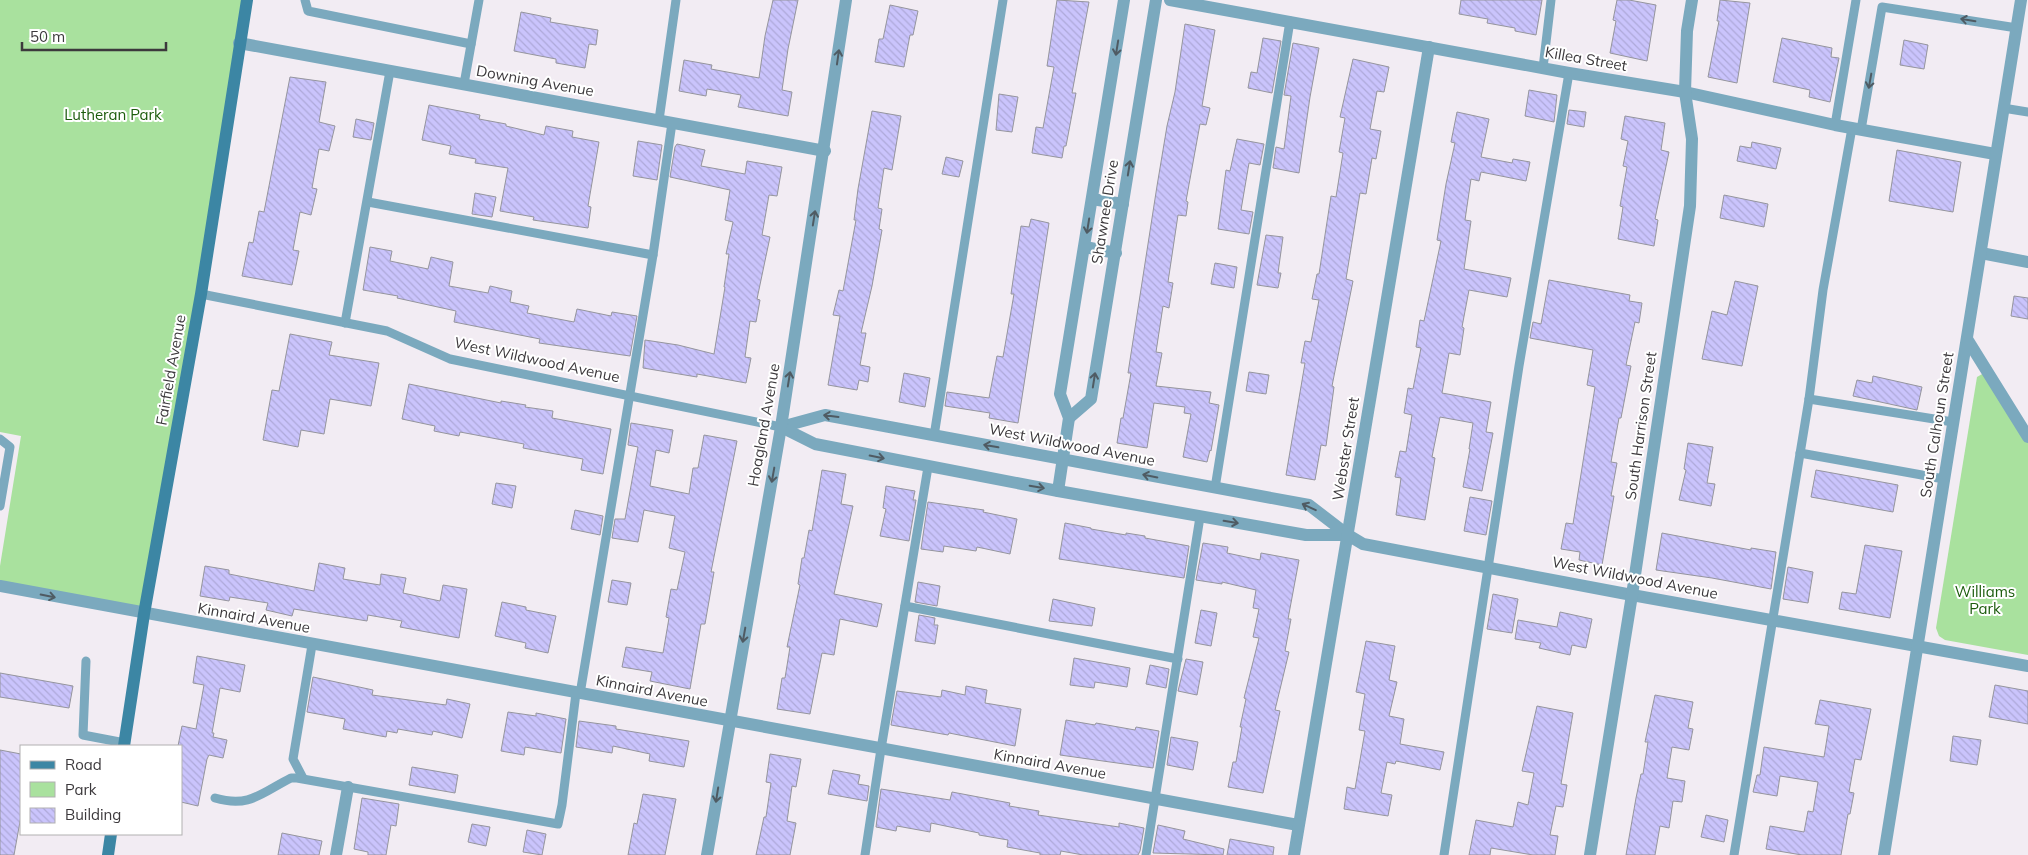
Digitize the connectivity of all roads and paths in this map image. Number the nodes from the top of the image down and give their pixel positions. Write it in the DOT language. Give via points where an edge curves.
graph roads {
  1 [pos="247,0"];
  2 [pos="305,0"];
  3 [pos="479,0"];
  4 [pos="676,0"];
  5 [pos="846,0"];
  6 [pos="1003,0"];
  7 [pos="1124,0"];
  8 [pos="1156,0"];
  9 [pos="1170,0"];
  10 [pos="1551,0"];
  11 [pos="1692,0"];
  12 [pos="1856,0"];
  13 [pos="2021,0"];
  14 [pos="1290,21"];
  15 [pos="2017,28"];
  16 [pos="239,43"];
  17 [pos="471,44"];
  18 [pos="1429,48"];
  19 [pos="1543,68"];
  20 [pos="390,71"];
  21 [pos="1569,73"];
  22 [pos="464,84"];
  23 [pos="1685,92"];
  24 [pos="2003,108"];
  25 [pos="2028,112"];
  26 [pos="659,120"];
  27 [pos="672,123"];
  28 [pos="1834,125"];
  29 [pos="1857,129"];
  30 [pos="825,151"];
  31 [pos="1996,154"];
  32 [pos="1092,199"];
  33 [pos="368,202"];
  34 [pos="1123,204"];
  35 [pos="1085,247"];
  36 [pos="1116,253"];
  37 [pos="1981,253"];
  38 [pos="652,255"];
  39 [pos="2028,262"];
  40 [pos="201,294"];
  41 [pos="345,323"];
  42 [pos="1968,339"];
  43 [pos="629,396"];
  44 [pos="1809,399"];
  45 [pos="1069,418"];
  46 [pos="1953,422"];
  47 [pos="781,427"];
  48 [pos="934,436"];
  49 [pos="2028,437"];
  50 [pos="0,439"];
  51 [pos="1800,452"];
  52 [pos="1063,459"];
  53 [pos="928,467"];
  54 [pos="1944,479"];
  55 [pos="1215,488"];
  56 [pos="1058,491"];
  57 [pos="0,506"];
  58 [pos="1200,517"];
  59 [pos="1348,535"];
  60 [pos="1489,567"];
  61 [pos="0,586"];
  62 [pos="1632,595"];
  63 [pos="905,606"];
  64 [pos="144,614"];
  65 [pos="1771,620"];
  66 [pos="312,645"];
  67 [pos="1918,646"];
  68 [pos="1178,659"];
  69 [pos="86,661"];
  70 [pos="2028,666"];
  71 [pos="578,694"];
  72 [pos="729,722"];
  73 [pos="124,745"];
  74 [pos="881,749"];
  75 [pos="303,778"];
  76 [pos="348,787"];
  77 [pos="215,798"];
  78 [pos="1155,799"];
  79 [pos="1298,826"];
  80 [pos="111,835"];
  81 [pos="108,855"];
  82 [pos="336,855"];
  83 [pos="707,855"];
  84 [pos="865,855"];
  85 [pos="1146,855"];
  86 [pos="1294,855"];
  87 [pos="1444,855"];
  88 [pos="1590,855"];
  89 [pos="1734,855"];
  90 [pos="1884,855"];
  1 -- 16 [label="main road, Fairfield Avenue"];
  2 -- 17 [label="lane" via="308,11"];
  3 -- 17 [label="lane"];
  4 -- 26 [label="lane"];
  30 -- 5 [label="street, Hoagland Avenue, one-way"];
  6 -- 48 [label="lane"];
  7 -- 32 [label="street, Shawnee Drive, one-way"];
  34 -- 8 [label="street, Shawnee Drive, one-way"];
  9 -- 14 [label="street, Killea Street"];
  10 -- 19 [label="lane"];
  11 -- 23 [label="street, South Harrison Street"];
  12 -- 28 [label="lane"];
  13 -- 15 [label="street, South Calhoun Street"];
  14 -- 18 [label="street, Killea Street"];
  14 -- 55 [label="lane"];
  15 -- 24 [label="street, South Calhoun Street"];
  15 -- 29 [label="lane, one-way" via="1882,7"];
  16 -- 20 [label="street, Downing Avenue"];
  16 -- 40 [label="main road, Fairfield Avenue"];
  17 -- 22 [label="lane"];
  18 -- 19 [label="street, Killea Street"];
  18 -- 59 [label="street, Webster Street"];
  19 -- 21 [label="street, Killea Street"];
  20 -- 22 [label="street, Downing Avenue"];
  20 -- 33 [label="lane"];
  21 -- 23 [label="street, Killea Street"];
  21 -- 60 [label="lane" via="1519,366"];
  22 -- 26 [label="street, Downing Avenue"];
  23 -- 28 [label="street, Killea Street"];
  23 -- 62 [label="street, South Harrison Street" via="1692,139 1690,206"];
  24 -- 25 [label="lane"];
  24 -- 31 [label="street, South Calhoun Street"];
  26 -- 27 [label="street, Downing Avenue"];
  27 -- 30 [label="street, Downing Avenue"];
  27 -- 38 [label="lane"];
  28 -- 29 [label="street, Killea Street"];
  29 -- 31 [label="street, Killea Street"];
  29 -- 44 [label="lane" via="1823,290"];
  47 -- 30 [label="street, Hoagland Avenue, one-way"];
  31 -- 37 [label="street, South Calhoun Street"];
  32 -- 34 [label="street"];
  32 -- 35 [label="street, Shawnee Drive, one-way"];
  33 -- 38 [label="lane"];
  33 -- 41 [label="lane"];
  34 -- 36 [label="street, Shawnee Drive"];
  35 -- 36 [label="street"];
  35 -- 45 [label="street, Shawnee Drive" via="1060,394"];
  45 -- 36 [label="street, Shawnee Drive, one-way" via="1091,399"];
  37 -- 39 [label="street"];
  37 -- 42 [label="street, South Calhoun Street"];
  38 -- 43 [label="lane"];
  40 -- 41 [label="lane, West Wildwood Avenue"];
  40 -- 64 [label="main road, Fairfield Avenue"];
  41 -- 43 [label="lane, West Wildwood Avenue" via="387,331 450,359"];
  42 -- 46 [label="street, South Calhoun Street"];
  42 -- 49 [label="street"];
  43 -- 47 [label="lane, West Wildwood Avenue"];
  43 -- 71 [label="lane"];
  44 -- 46 [label="lane"];
  44 -- 51 [label="lane"];
  45 -- 52 [label="street, Shawnee Drive"];
  46 -- 54 [label="street, South Calhoun Street"];
  48 -- 47 [label="street, West Wildwood Avenue, one-way" via="825,415"];
  47 -- 53 [label="street, West Wildwood Avenue, one-way" via="815,444"];
  47 -- 72 [label="street, Hoagland Avenue, one-way"];
  52 -- 48 [label="street, West Wildwood Avenue, one-way"];
  50 -- 57 [label="lane" via="10,447"];
  51 -- 54 [label="lane"];
  51 -- 65 [label="lane"];
  55 -- 52 [label="street, West Wildwood Avenue, one-way"];
  52 -- 56 [label="street, Shawnee Drive"];
  53 -- 56 [label="street, West Wildwood Avenue, one-way"];
  53 -- 63 [label="lane"];
  54 -- 67 [label="street, South Calhoun Street"];
  59 -- 55 [label="street, West Wildwood Avenue, one-way" via="1309,505"];
  56 -- 58 [label="street, West Wildwood Avenue"];
  58 -- 59 [label="street, West Wildwood Avenue, one-way" via="1306,535"];
  58 -- 68 [label="lane"];
  59 -- 60 [label="street, West Wildwood Avenue" via="1363,544"];
  59 -- 79 [label="street, Webster Street"];
  60 -- 62 [label="street, West Wildwood Avenue"];
  60 -- 87 [label="lane"];
  61 -- 64 [label="street, Kinnaird Avenue, one-way"];
  62 -- 65 [label="street, West Wildwood Avenue"];
  62 -- 88 [label="street, South Harrison Street"];
  63 -- 68 [label="lane"];
  63 -- 74 [label="lane"];
  64 -- 66 [label="street, Kinnaird Avenue"];
  64 -- 73 [label="main road, Fairfield Avenue"];
  65 -- 67 [label="street, West Wildwood Avenue"];
  65 -- 89 [label="lane"];
  66 -- 71 [label="street, Kinnaird Avenue"];
  66 -- 75 [label="lane" via="293,759"];
  67 -- 70 [label="street, West Wildwood Avenue"];
  67 -- 90 [label="street, South Calhoun Street"];
  68 -- 78 [label="lane"];
  69 -- 73 [label="lane" via="83,735"];
  71 -- 72 [label="street, Kinnaird Avenue"];
  71 -- 76 [label="lane" via="558,824"];
  72 -- 74 [label="street, Kinnaird Avenue"];
  72 -- 83 [label="street, Hoagland Avenue, one-way"];
  74 -- 78 [label="street, Kinnaird Avenue"];
  74 -- 84 [label="lane"];
  75 -- 76 [label="lane"];
  75 -- 77 [label="lane" via="291,778 245,802"];
  76 -- 82 [label="street"];
  78 -- 79 [label="street, Kinnaird Avenue"];
  78 -- 85 [label="lane"];
  79 -- 86 [label="street, Webster Street"];
  80 -- 81 [label="main road"];
}
